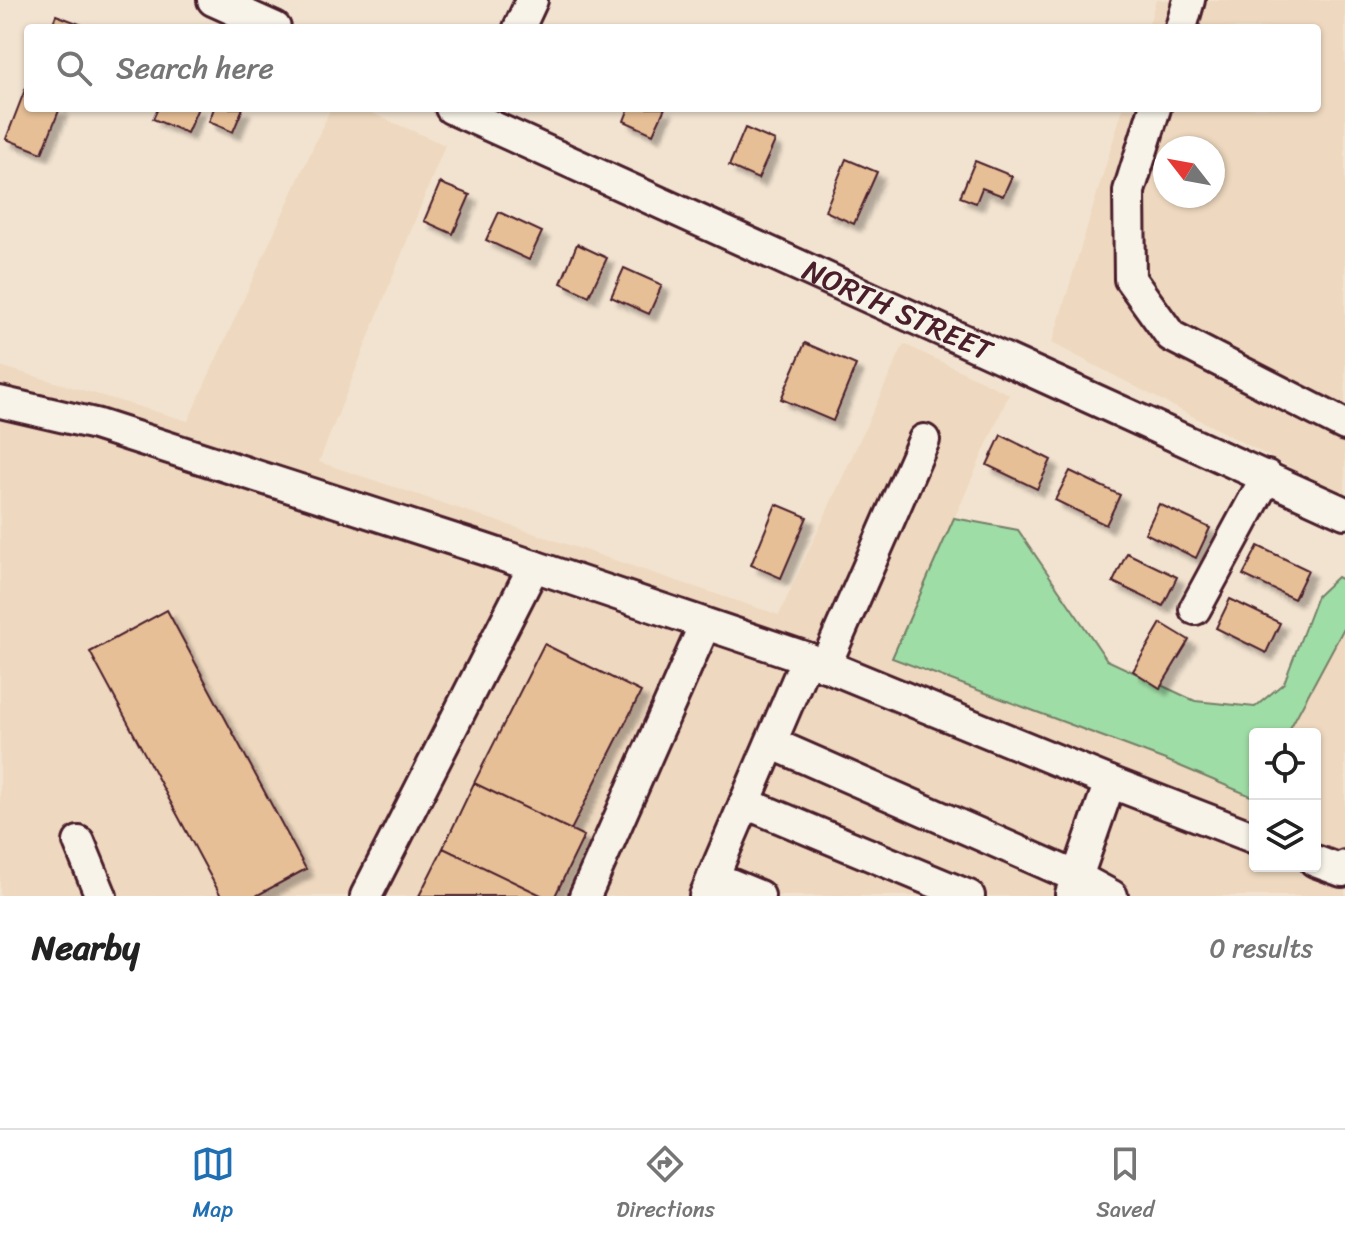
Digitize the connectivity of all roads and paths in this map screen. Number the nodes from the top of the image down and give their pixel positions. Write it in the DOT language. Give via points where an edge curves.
graph roads {
  1 [pos="213,0"];
  2 [pos="532,0"];
  3 [pos="1189,0"];
  4 [pos="266,24"];
  5 [pos="521,24"];
  6 [pos="1182,24"];
  7 [pos="469,112"];
  8 [pos="1154,112"];
  9 [pos="0,402"];
  10 [pos="1345,425"];
  11 [pos="924,440"];
  12 [pos="1267,476"];
  13 [pos="1345,513"];
  14 [pos="534,566"];
  15 [pos="1195,609"];
  16 [pos="705,624"];
  17 [pos="816,662"];
  18 [pos="771,743"];
  19 [pos="1110,782"];
  20 [pos="745,803"];
  21 [pos="1249,836"];
  22 [pos="79,842"];
  23 [pos="1074,886"];
  24 [pos="709,887"];
  25 [pos="101,896"];
  26 [pos="366,896"];
  27 [pos="585,896"];
  28 [pos="759,896"];
  29 [pos="969,896"];
  30 [pos="1112,896"];
  1 -- 4 [label="street"];
  2 -- 5 [label="street"];
  3 -- 6 [label="street"];
  7 -- 12 [label="street, NORTH STREET"];
  8 -- 10 [label="street" via="1129,191 1130,279 1171,336"];
  9 -- 14 [label="street" via="95,424"];
  11 -- 17 [label="street"];
  12 -- 13 [label="street, NORTH STREET"];
  12 -- 15 [label="street"];
  14 -- 16 [label="street"];
  14 -- 26 [label="street"];
  16 -- 17 [label="street"];
  16 -- 27 [label="street"];
  17 -- 18 [label="street"];
  17 -- 19 [label="street"];
  18 -- 20 [label="street"];
  18 -- 23 [label="street"];
  19 -- 21 [label="street"];
  19 -- 23 [label="street"];
  20 -- 24 [label="street"];
  20 -- 29 [label="street"];
  22 -- 25 [label="street"];
  23 -- 30 [label="street"];
  24 -- 28 [label="street"];
}
